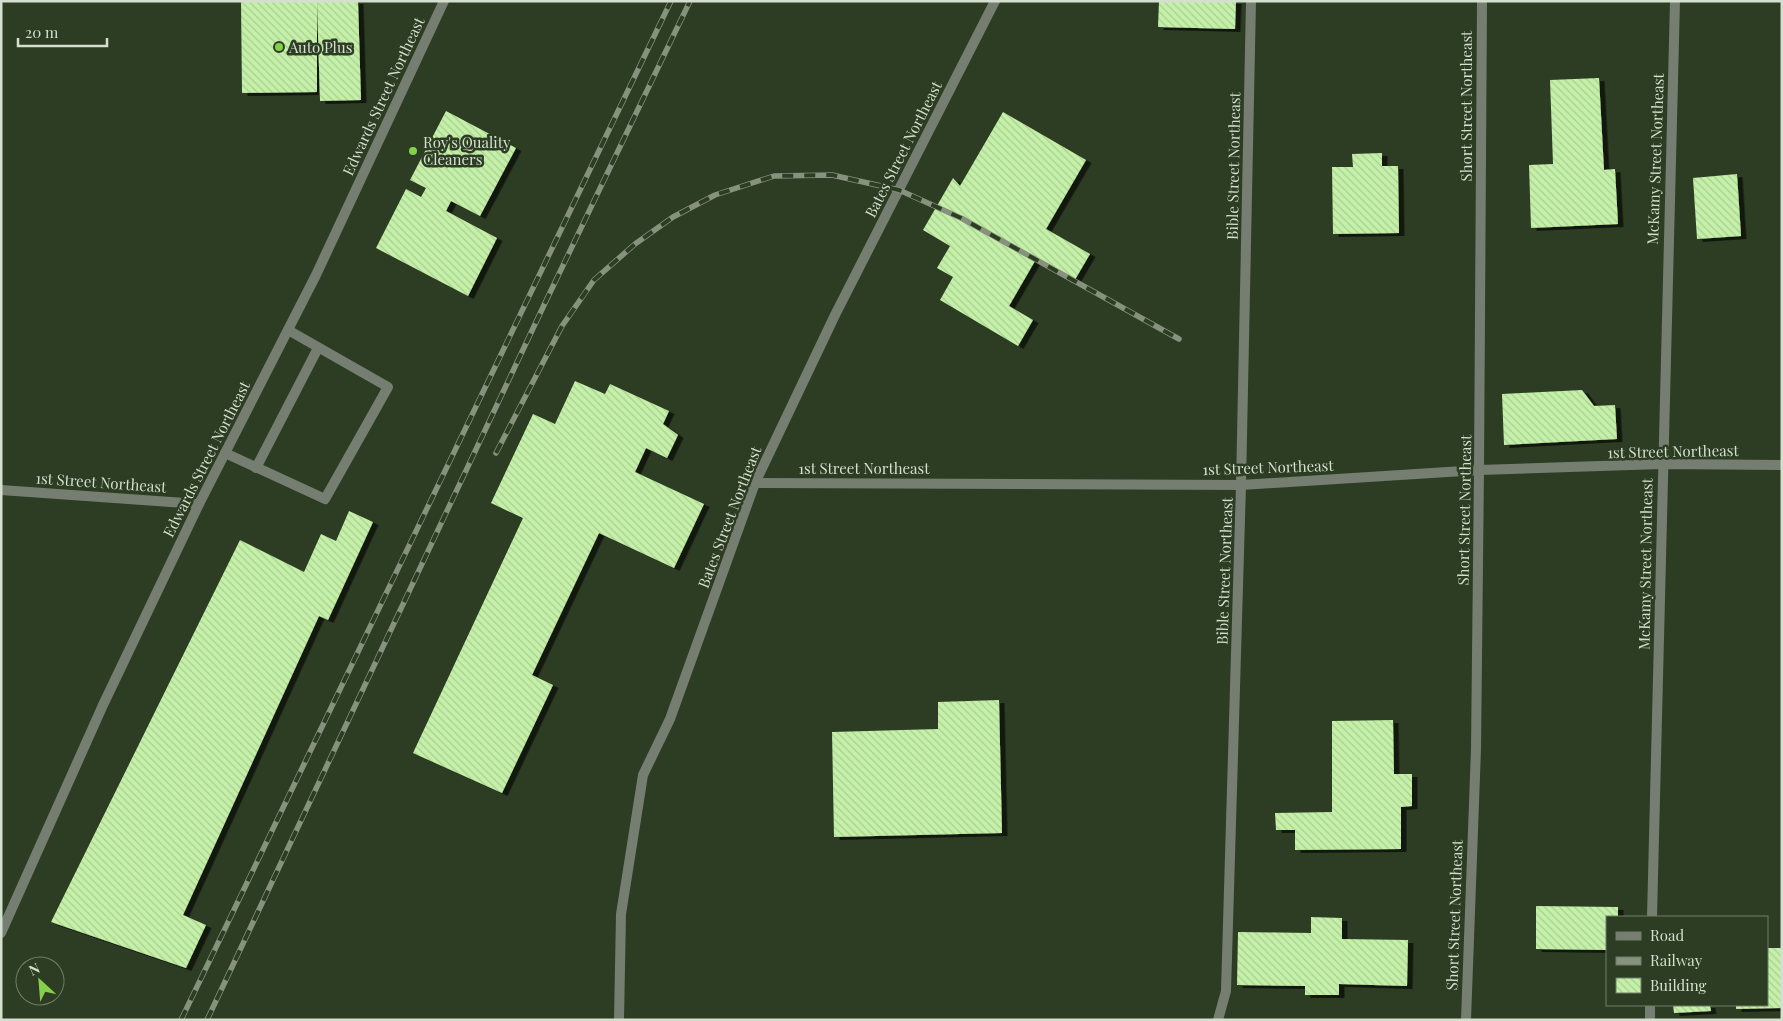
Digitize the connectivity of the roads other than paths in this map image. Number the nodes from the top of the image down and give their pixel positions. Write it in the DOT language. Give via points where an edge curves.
graph roads {
  1 [pos="444,1"];
  2 [pos="995,1"];
  3 [pos="1251,1"];
  4 [pos="1482,1"];
  5 [pos="1675,1"];
  6 [pos="288,330"];
  7 [pos="318,348"];
  8 [pos="225,453"];
  9 [pos="1662,464"];
  10 [pos="1782,465"];
  11 [pos="256,468"];
  12 [pos="1479,470"];
  13 [pos="755,483"];
  14 [pos="1241,485"];
  15 [pos="1,490"];
  16 [pos="199,504"];
  17 [pos="1652,916"];
  18 [pos="1,933"];
  19 [pos="1650,1006"];
  20 [pos="619,1020"];
  21 [pos="1218,1020"];
  22 [pos="1466,1020"];
  23 [pos="1650,1020"];
  1 -- 6 [label="street, Edwards Street Northeast"];
  2 -- 13 [label="street, Bates Street Northeast" via="835,315"];
  3 -- 14 [label="street, Bible Street Northeast"];
  4 -- 12 [label="street, Short Street Northeast"];
  5 -- 9 [label="street, McKamy Street Northeast"];
  6 -- 7 [label="street"];
  6 -- 8 [label="street, Edwards Street Northeast"];
  7 -- 11 [label="street"];
  7 -- 11 [label="street" via="388,387 325,499"];
  8 -- 11 [label="street"];
  8 -- 16 [label="street, Edwards Street Northeast"];
  9 -- 10 [label="street, 1st Street Northeast"];
  9 -- 12 [label="street, 1st Street Northeast"];
  9 -- 17 [label="street, McKamy Street Northeast"];
  12 -- 14 [label="street, 1st Street Northeast"];
  12 -- 22 [label="street, Short Street Northeast" via="1476,749"];
  13 -- 14 [label="street, 1st Street Northeast"];
  13 -- 20 [label="street, Bates Street Northeast" via="670,719 643,775 621,914"];
  14 -- 21 [label="street, Bible Street Northeast" via="1226,992"];
  15 -- 16 [label="street, 1st Street Northeast"];
  16 -- 18 [label="street, Edwards Street Northeast" via="103,705"];
  19 -- 23 [label="street"];
}
